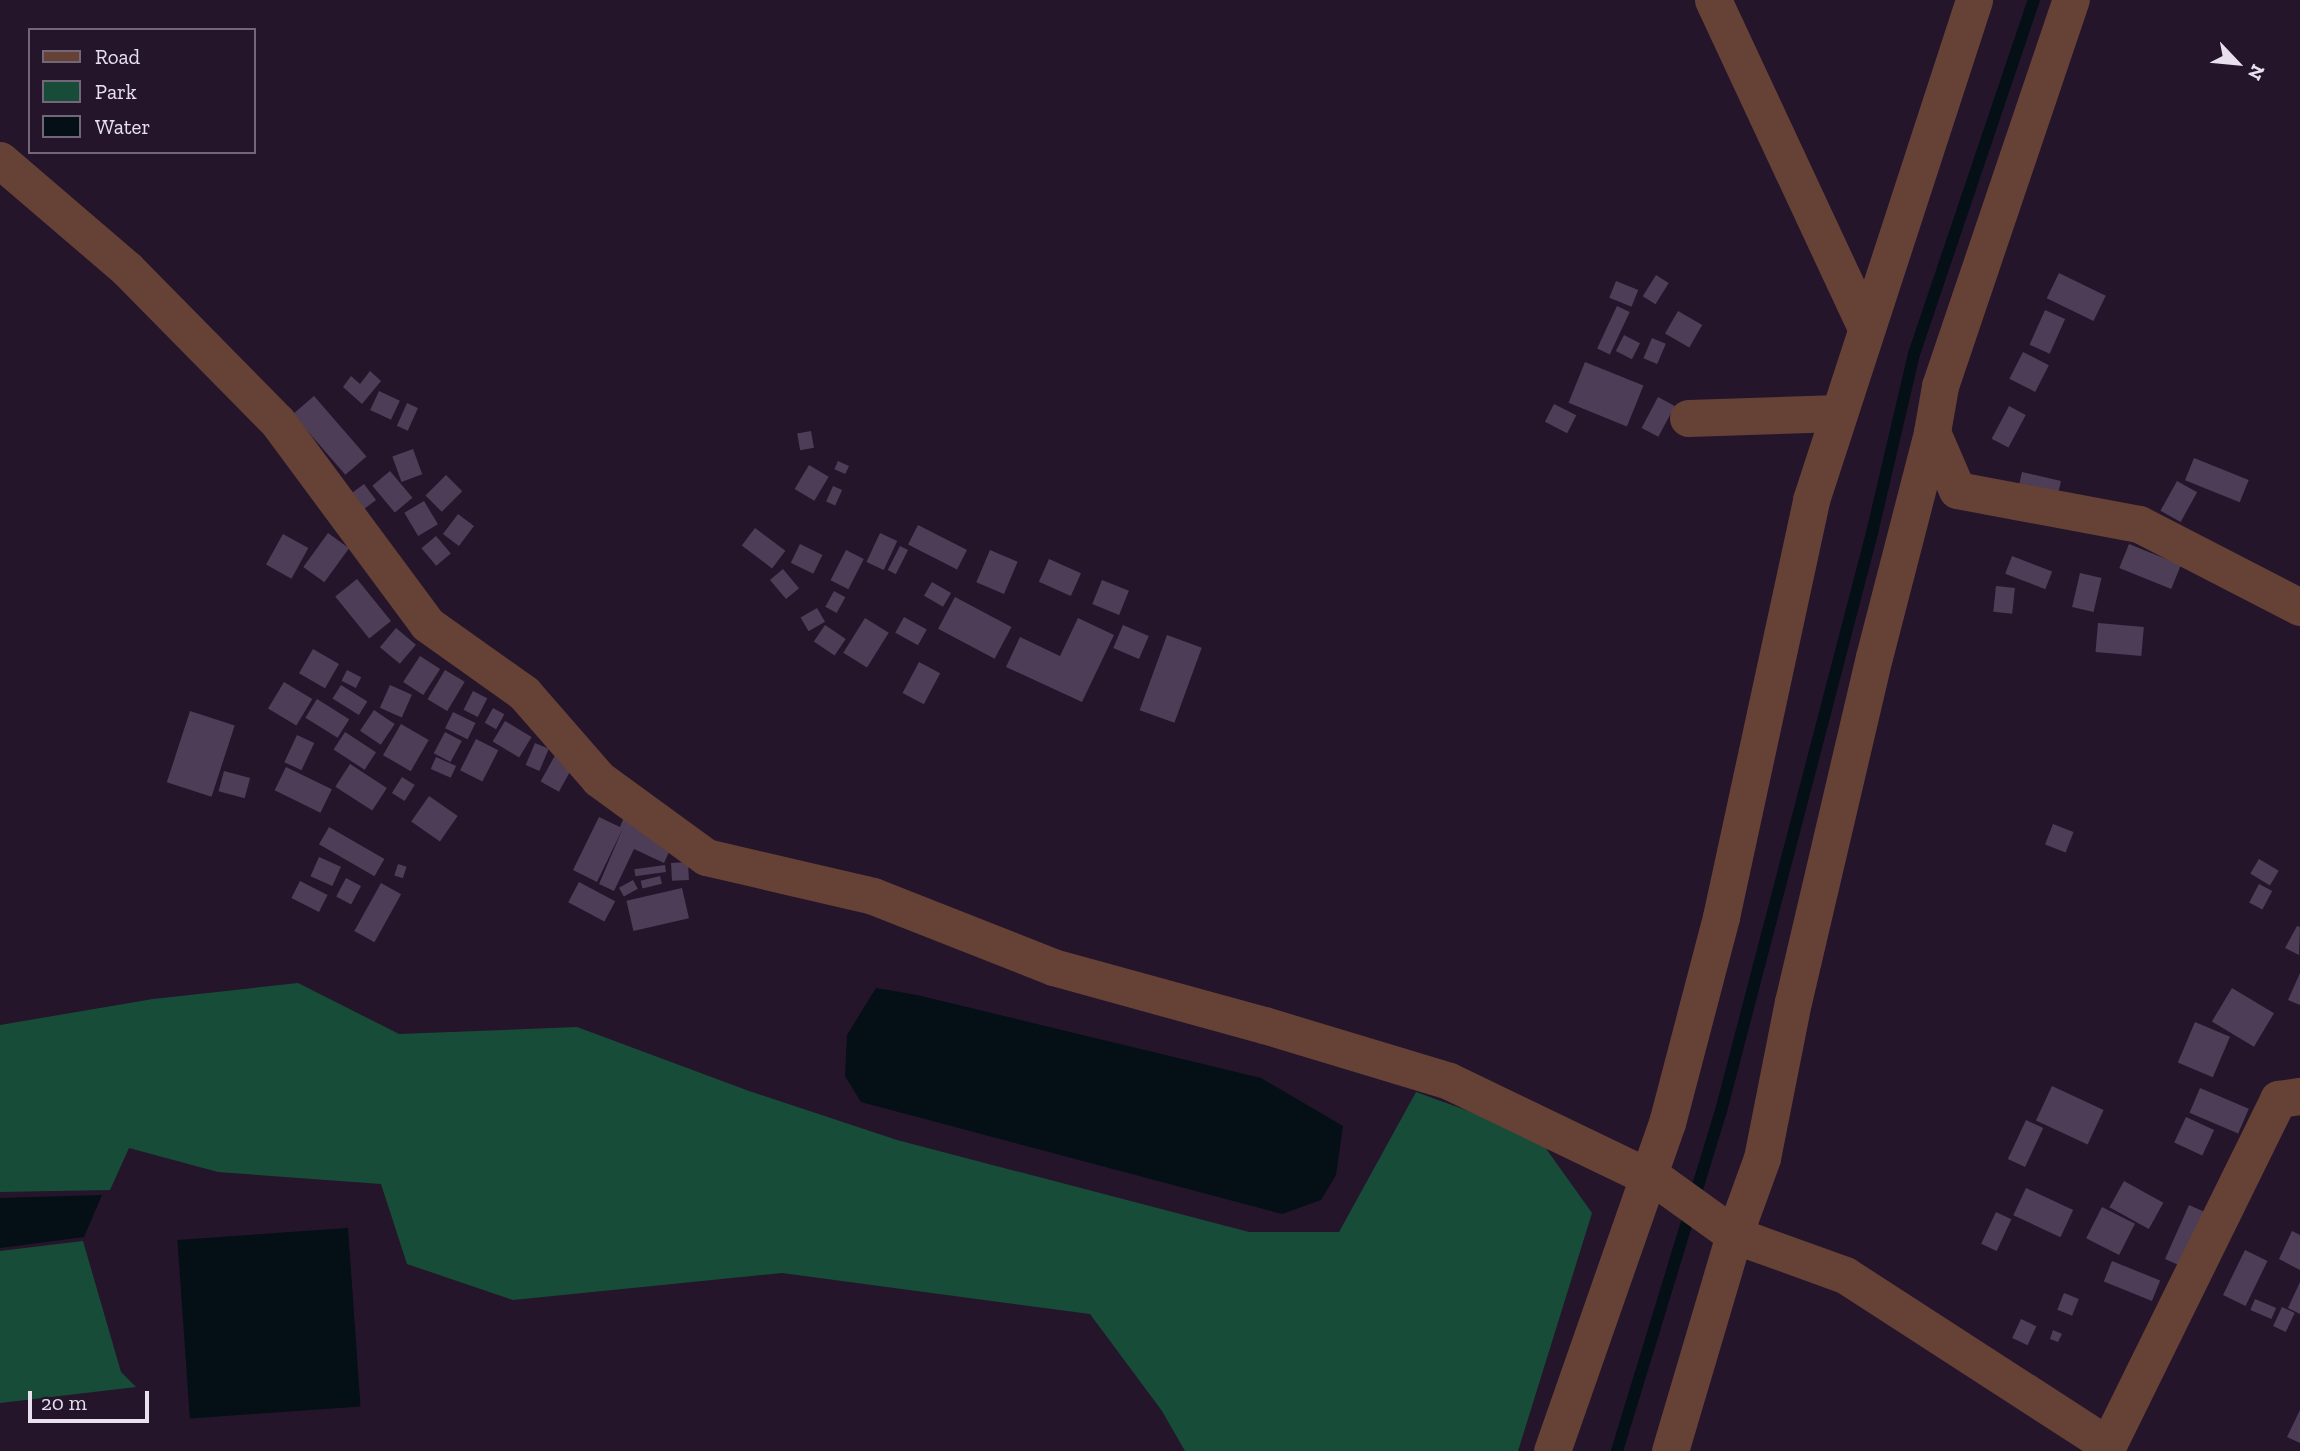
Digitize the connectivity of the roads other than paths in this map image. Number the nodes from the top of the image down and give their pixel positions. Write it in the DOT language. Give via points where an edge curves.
graph roads {
  1 [pos="1713,0"];
  2 [pos="1974,0"];
  3 [pos="2071,0"];
  4 [pos="0,160"];
  5 [pos="1865,326"];
  6 [pos="1839,413"];
  7 [pos="1688,418"];
  8 [pos="1932,432"];
  9 [pos="2300,607"];
  10 [pos="2300,1097"];
  11 [pos="1655,1181"];
  12 [pos="1734,1235"];
  13 [pos="1552,1451"];
  14 [pos="1670,1451"];
  1 -- 5 [label="street"];
  2 -- 5 [label="street"];
  3 -- 8 [label="street" via="1940,386"];
  4 -- 11 [label="street" via="127,269 277,421 427,624 524,693 598,779 706,857 873,896 1053,968 1449,1081"];
  5 -- 6 [label="street"];
  6 -- 7 [label="street"];
  6 -- 11 [label="street" via="1811,500 1721,917"];
  8 -- 9 [label="street" via="1957,490 2139,524"];
  8 -- 12 [label="street" via="1793,1002 1762,1158"];
  10 -- 12 [label="street" via="2278,1099 2108,1445 1844,1275"];
  11 -- 12 [label="street"];
  11 -- 13 [label="street"];
  12 -- 14 [label="street"];
}
